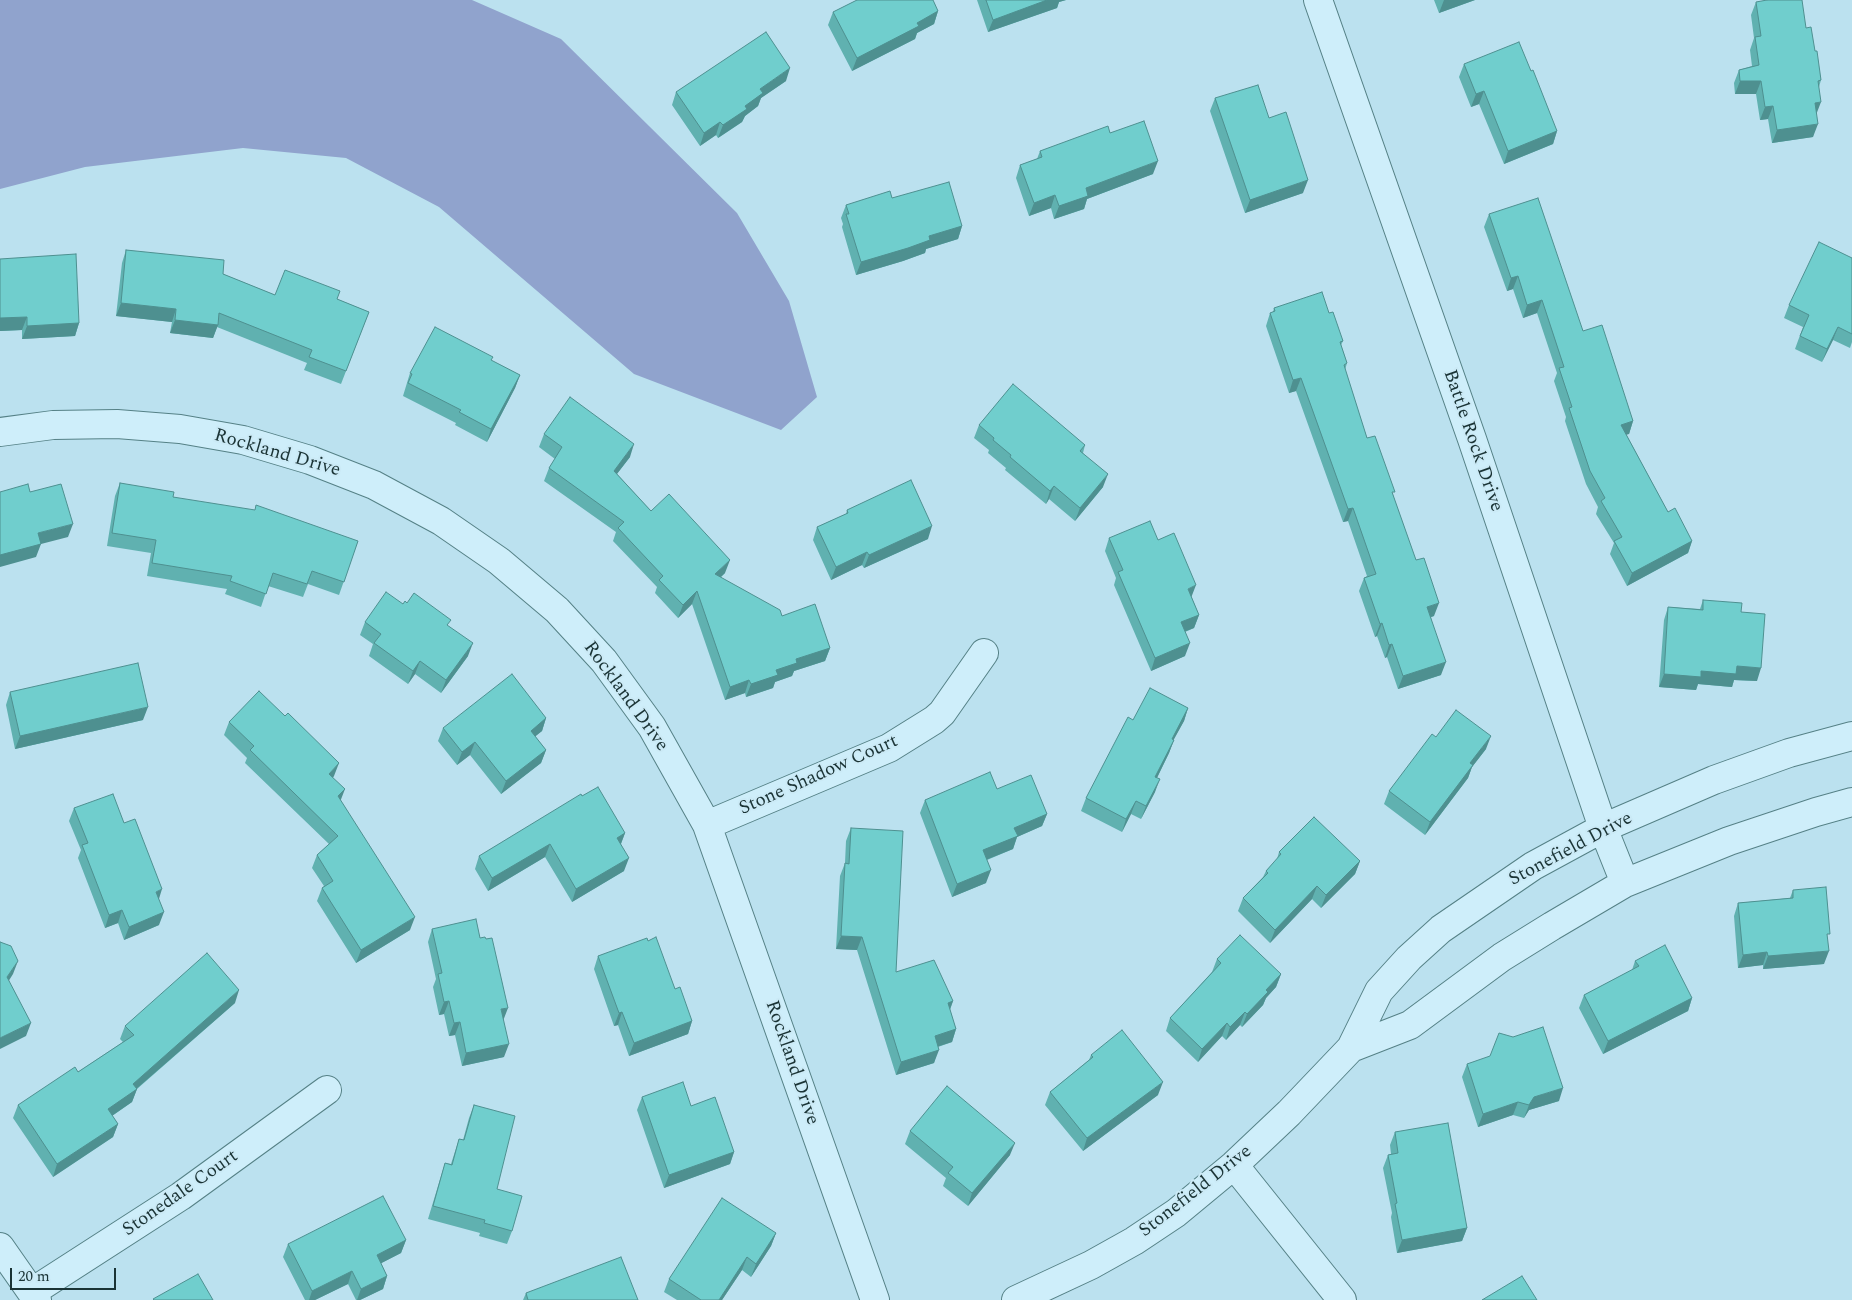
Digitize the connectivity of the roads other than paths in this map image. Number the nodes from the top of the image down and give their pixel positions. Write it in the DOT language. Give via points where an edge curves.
graph roads {
  1 [pos="1318,0"];
  2 [pos="0,432"];
  3 [pos="984,653"];
  4 [pos="1852,736"];
  5 [pos="1852,802"];
  6 [pos="707,825"];
  7 [pos="1603,828"];
  8 [pos="1625,883"];
  9 [pos="1351,1048"];
  10 [pos="327,1090"];
  11 [pos="1234,1165"];
  12 [pos="0,1247"];
  13 [pos="35,1296"];
  14 [pos="875,1300"];
  15 [pos="1016,1300"];
  16 [pos="1342,1300"];
  1 -- 7 [label="street, Battle Rock Drive" via="1472,439"];
  2 -- 6 [label="street, Rockland Drive" via="117,424 180,429 243,440 310,460 374,485 441,521 499,561 550,604 604,661 652,727"];
  3 -- 6 [label="street, Stone Shadow Court" via="942,713 912,734 889,748"];
  4 -- 7 [label="street, Stonefield Drive" via="1789,753 1714,780"];
  5 -- 8 [label="street, Stonefield Drive" via="1730,841"];
  6 -- 14 [label="street, Rockland Drive"];
  7 -- 8 [label="street, Battle Rock Drive"];
  7 -- 9 [label="street, Stonefield Drive" via="1533,866 1441,929 1379,991"];
  8 -- 9 [label="street, Stonefield Drive" via="1502,957 1410,1024"];
  9 -- 11 [label="street, Stonefield Drive" via="1290,1113"];
  10 -- 13 [label="street, Stonedale Court"];
  11 -- 15 [label="street, Stonefield Drive" via="1176,1213 1134,1241"];
  11 -- 16 [label="street"];
  12 -- 13 [label="street"];
}
